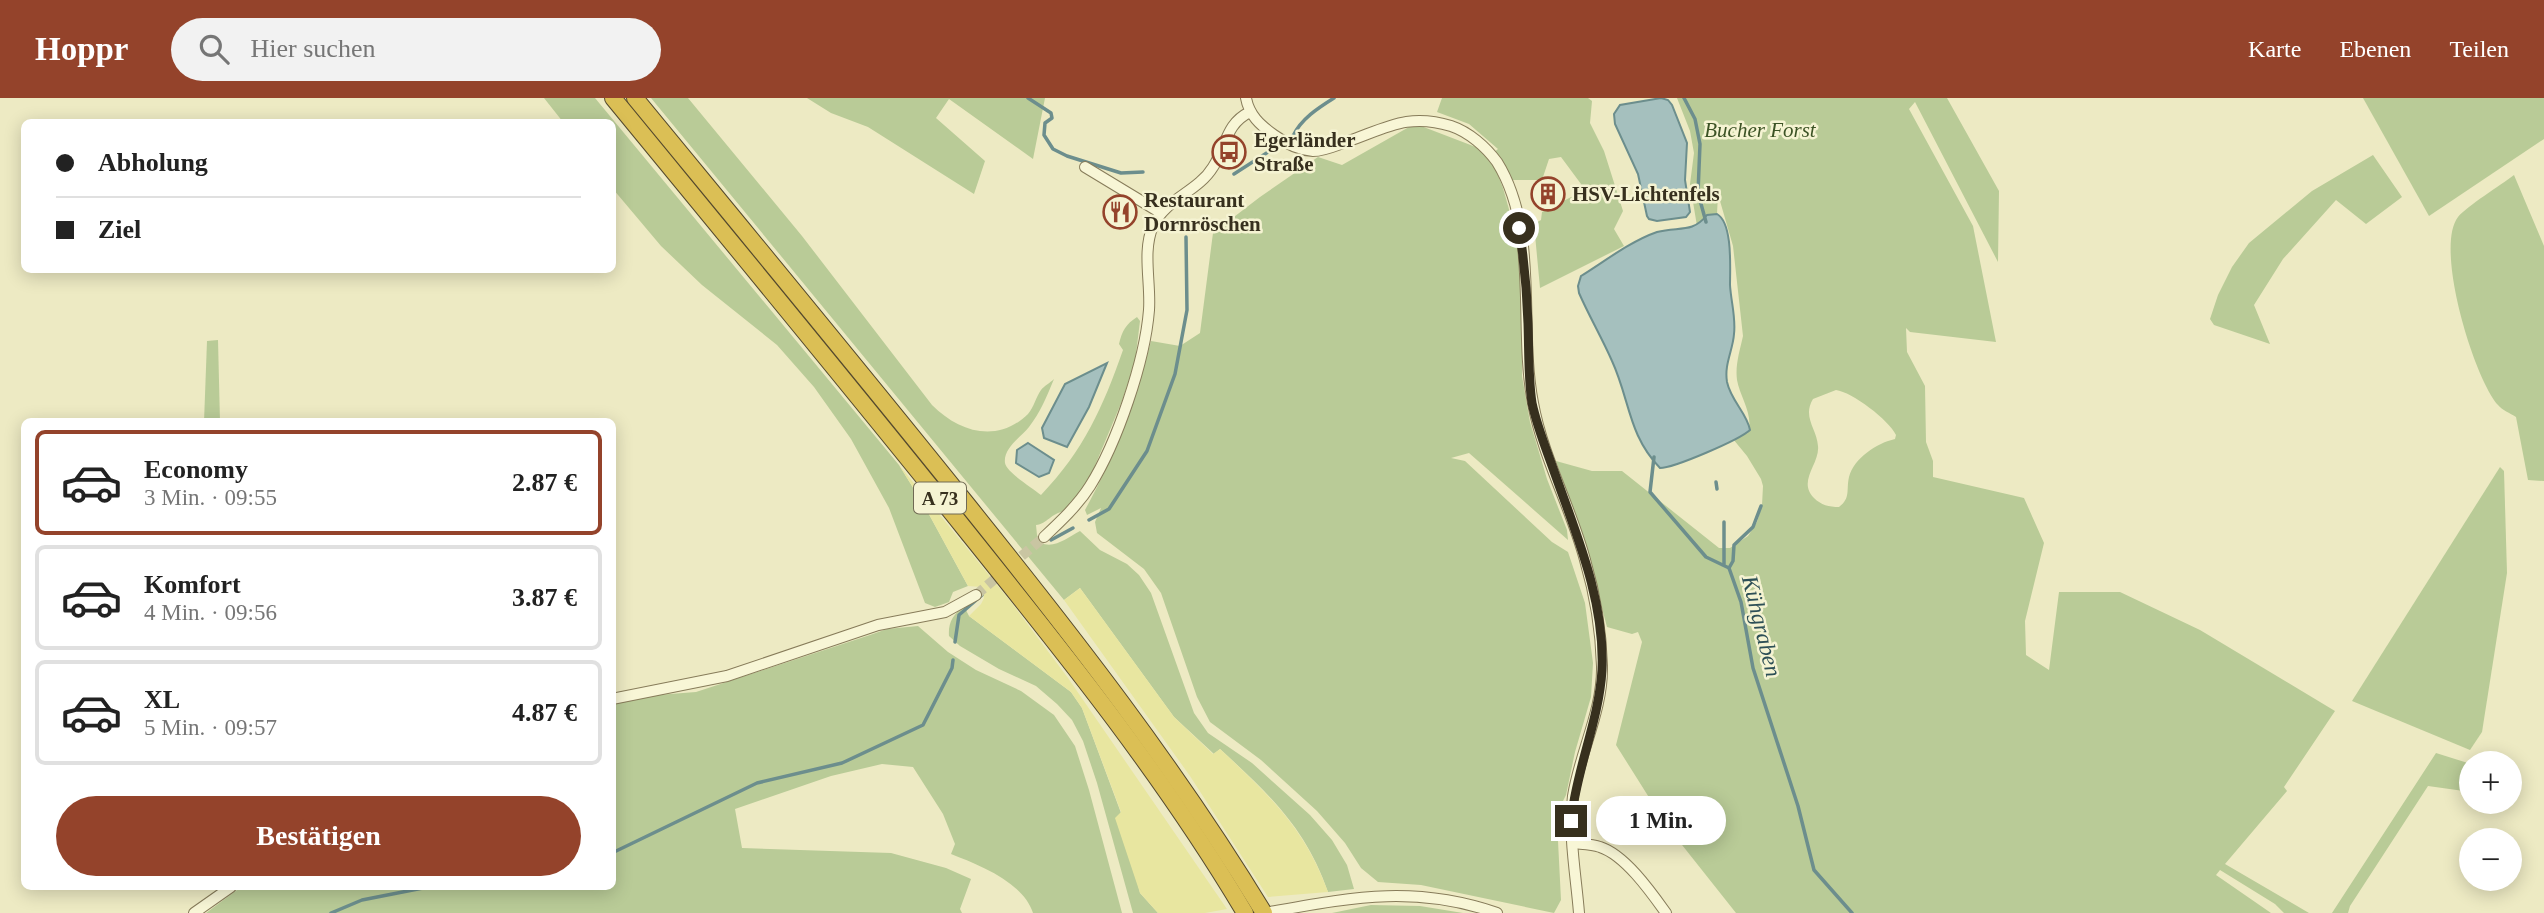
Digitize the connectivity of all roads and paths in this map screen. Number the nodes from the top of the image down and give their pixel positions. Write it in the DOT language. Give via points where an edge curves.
graph roads {
  1 [pos="613,98"];
  2 [pos="635,98"];
  3 [pos="1246,98"];
  4 [pos="1250,112"];
  5 [pos="1086,167"];
  6 [pos="1161,213"];
  7 [pos="1044,537"];
  8 [pos="976,595"];
  9 [pos="616,698"];
  10 [pos="1573,843"];
  11 [pos="227,890"];
  12 [pos="194,913"];
  13 [pos="1245,913"];
  14 [pos="1264,913"];
  15 [pos="1497,913"];
  16 [pos="1579,913"];
  17 [pos="1665,913"];
  1 -- 13 [label="highway, A 73" via="1068,657"];
  2 -- 14 [label="highway, A 73" via="1079,644 1148,737"];
  3 -- 4 [label="street"];
  4 -- 6 [label="street" via="1233,124 1207,176"];
  4 -- 10 [label="street" via="1284,142 1317,151 1401,122 1427,120 1456,128 1494,158 1509,188 1522,245 1532,403 1585,559 1602,669 1573,794"];
  5 -- 6 [label="street"];
  6 -- 7 [label="street" via="1150,233 1147,326 1121,419 1082,498"];
  8 -- 9 [label="street" via="945,612 878,625 727,676"];
  10 -- 16 [label="street"];
  10 -- 17 [label="street" via="1601,847 1618,859 1649,889"];
  11 -- 12 [label="street"];
  14 -- 15 [label="street" via="1387,894 1460,901"];
}
